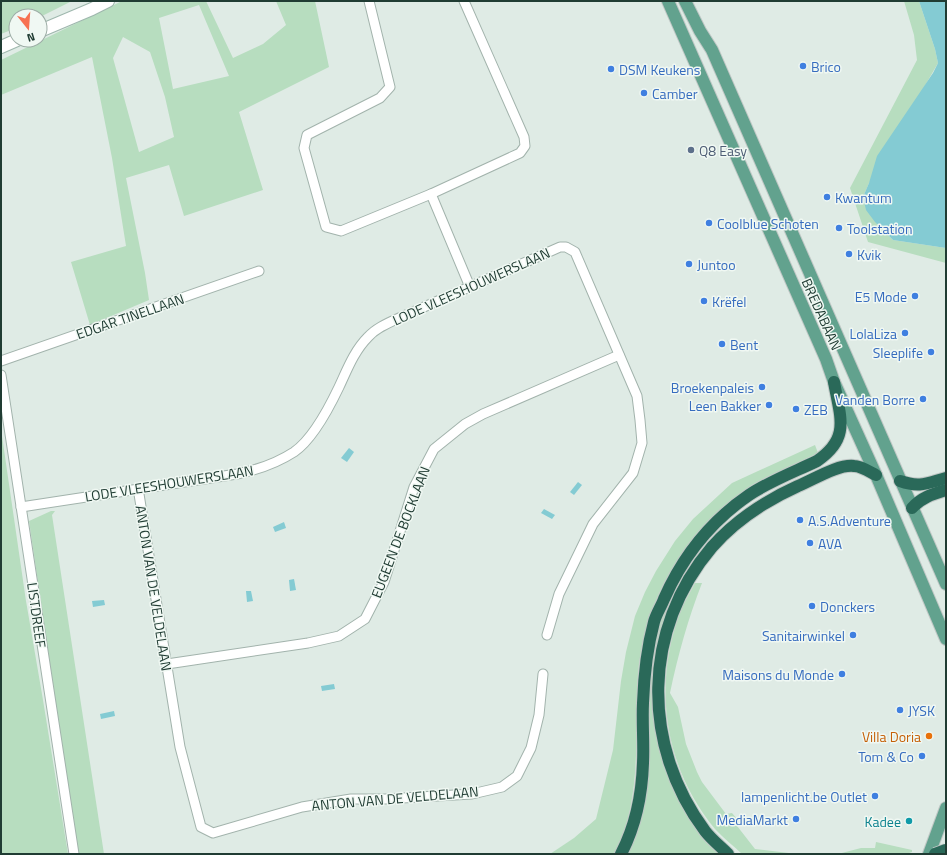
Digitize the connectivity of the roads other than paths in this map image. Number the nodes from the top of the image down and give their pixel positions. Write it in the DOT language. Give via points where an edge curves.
graph roads {
  1 [pos="108,1"];
  2 [pos="369,1"];
  3 [pos="464,1"];
  4 [pos="668,1"];
  5 [pos="685,1"];
  6 [pos="48,28"];
  7 [pos="733,98"];
  8 [pos="713,103"];
  9 [pos="431,194"];
  10 [pos="259,272"];
  11 [pos="470,287"];
  12 [pos="619,355"];
  13 [pos="1,362"];
  14 [pos="1,375"];
  15 [pos="834,382"];
  16 [pos="876,475"];
  17 [pos="946,478"];
  18 [pos="900,481"];
  19 [pos="138,488"];
  20 [pos="946,490"];
  21 [pos="21,507"];
  22 [pos="912,508"];
  23 [pos="933,557"];
  24 [pos="915,566"];
  25 [pos="946,584"];
  26 [pos="547,635"];
  27 [pos="946,639"];
  28 [pos="166,664"];
  29 [pos="543,674"];
  30 [pos="946,808"];
  31 [pos="946,850"];
  32 [pos="932,851"];
  33 [pos="74,854"];
  34 [pos="621,854"];
  35 [pos="728,854"];
  1 -- 6 [label="street"];
  2 -- 9 [label="street" via="390,87 380,98 307,134 304,148 326,227 341,231"];
  3 -- 9 [label="street" via="524,137 525,146 520,153"];
  4 -- 8 [label="main road, BREDABAAN"];
  5 -- 7 [label="main road, BREDABAAN" via="712,50"];
  7 -- 8 [label="main road" via="726,90 718,90"];
  7 -- 18 [label="main road, BREDABAAN"];
  8 -- 15 [label="main road, BREDABAAN"];
  9 -- 11 [label="street"];
  10 -- 13 [label="street, EDGAR TINELLAAN"];
  11 -- 12 [label="street, LODE VLEESHOUWERSLAAN" via="560,247 566,247 575,252"];
  11 -- 19 [label="street, LODE VLEESHOUWERSLAAN" via="382,326 368,336 353,357 332,402 314,432 295,451 254,470"];
  12 -- 26 [label="street, LODE VLEESHOUWERSLAAN" via="637,396 642,443 633,473 593,524 559,594"];
  12 -- 28 [label="street, EUGEEN DE BOCKLAAN" via="483,414 465,424 434,449 414,487 384,582 365,619 339,636"];
  14 -- 21 [label="street, LISTDREEF"];
  15 -- 16 [label="main road, BREDABAAN"];
  15 -- 34 [label="highway" via="841,428 833,447 817,461 749,495 721,518 702,538 672,581 655,620 646,658 643,765 638,808"];
  16 -- 24 [label="main road, BREDABAAN"];
  16 -- 35 [label="highway" via="855,466 842,466 790,490 749,515 713,546 694,570 669,622 661,653 657,689 665,750 690,808 706,832"];
  17 -- 18 [label="highway" via="920,486"];
  18 -- 22 [label="main road, BREDABAAN"];
  19 -- 21 [label="street, LODE VLEESHOUWERSLAAN"];
  19 -- 28 [label="street, ANTON VAN DE VELDELAAN"];
  20 -- 22 [label="highway" via="926,496"];
  21 -- 33 [label="street, LISTDREEF"];
  22 -- 23 [label="main road, BREDABAAN"];
  23 -- 24 [label="main road" via="931,566 927,569"];
  23 -- 25 [label="main road, BREDABAAN"];
  24 -- 27 [label="main road, BREDABAAN"];
  28 -- 29 [label="street, ANTON VAN DE VELDELAAN" via="180,747 201,827 213,833 302,807 352,800 472,794 502,787 517,776 531,748 539,714"];
  30 -- 32 [label="main road"];
  31 -- 32 [label="highway, bridge"];
}
